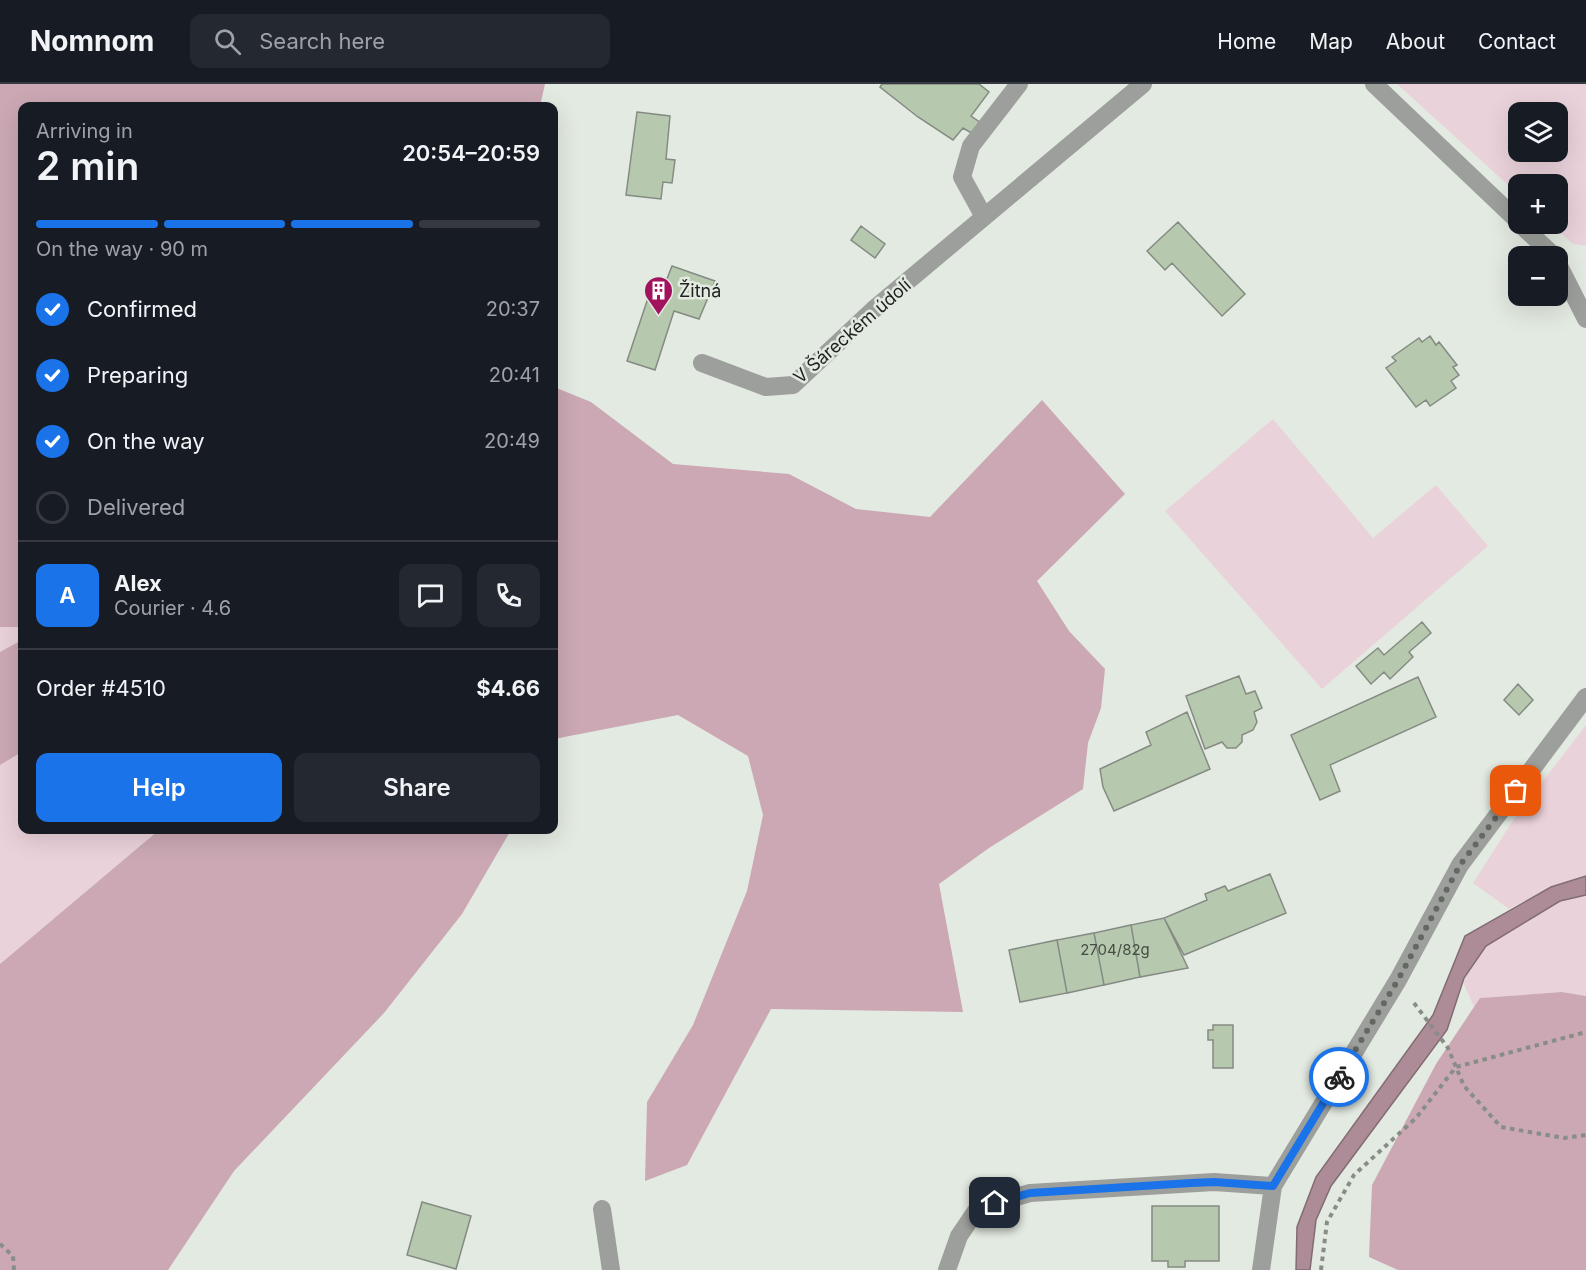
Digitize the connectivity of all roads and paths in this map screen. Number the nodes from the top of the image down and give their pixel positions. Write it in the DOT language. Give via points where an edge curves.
graph roads {
  1 [pos="1019,84"];
  2 [pos="1143,84"];
  3 [pos="1374,84"];
  4 [pos="1508,212"];
  5 [pos="984,217"];
  6 [pos="1531,234"];
  7 [pos="1543,246"];
  8 [pos="1568,284"];
  9 [pos="1586,319"];
  10 [pos="702,363"];
  11 [pos="1586,697"];
  12 [pos="1416,1006"];
  13 [pos="1586,1032"];
  14 [pos="1456,1067"];
  15 [pos="1586,1135"];
  16 [pos="1273,1186"];
  17 [pos="602,1209"];
  18 [pos="0,1244"];
  19 [pos="14,1270"];
  20 [pos="611,1270"];
  21 [pos="947,1270"];
  22 [pos="1261,1270"];
  23 [pos="1321,1270"];
  1 -- 5 [label="street" via="971,146 962,177"];
  2 -- 5 [label="street, V Šáreckém údolí"];
  3 -- 4 [label="street"];
  5 -- 10 [label="street, V Šáreckém údolí" via="873,310 794,385 766,387"];
  6 -- 7 [label="street"];
  8 -- 9 [label="street"];
  11 -- 16 [label="street" via="1460,865 1398,980"];
  12 -- 14 [label="path" via="1448,1048"];
  13 -- 14 [label="path"];
  14 -- 15 [label="path" via="1464,1086 1501,1127 1564,1138"];
  14 -- 23 [label="path" via="1416,1118 1354,1175 1327,1222"];
  16 -- 21 [label="street" via="1214,1182 1030,1193 978,1208 959,1236"];
  16 -- 22 [label="street"];
  17 -- 20 [label="street"];
  18 -- 19 [label="path" via="13,1256"];
}
